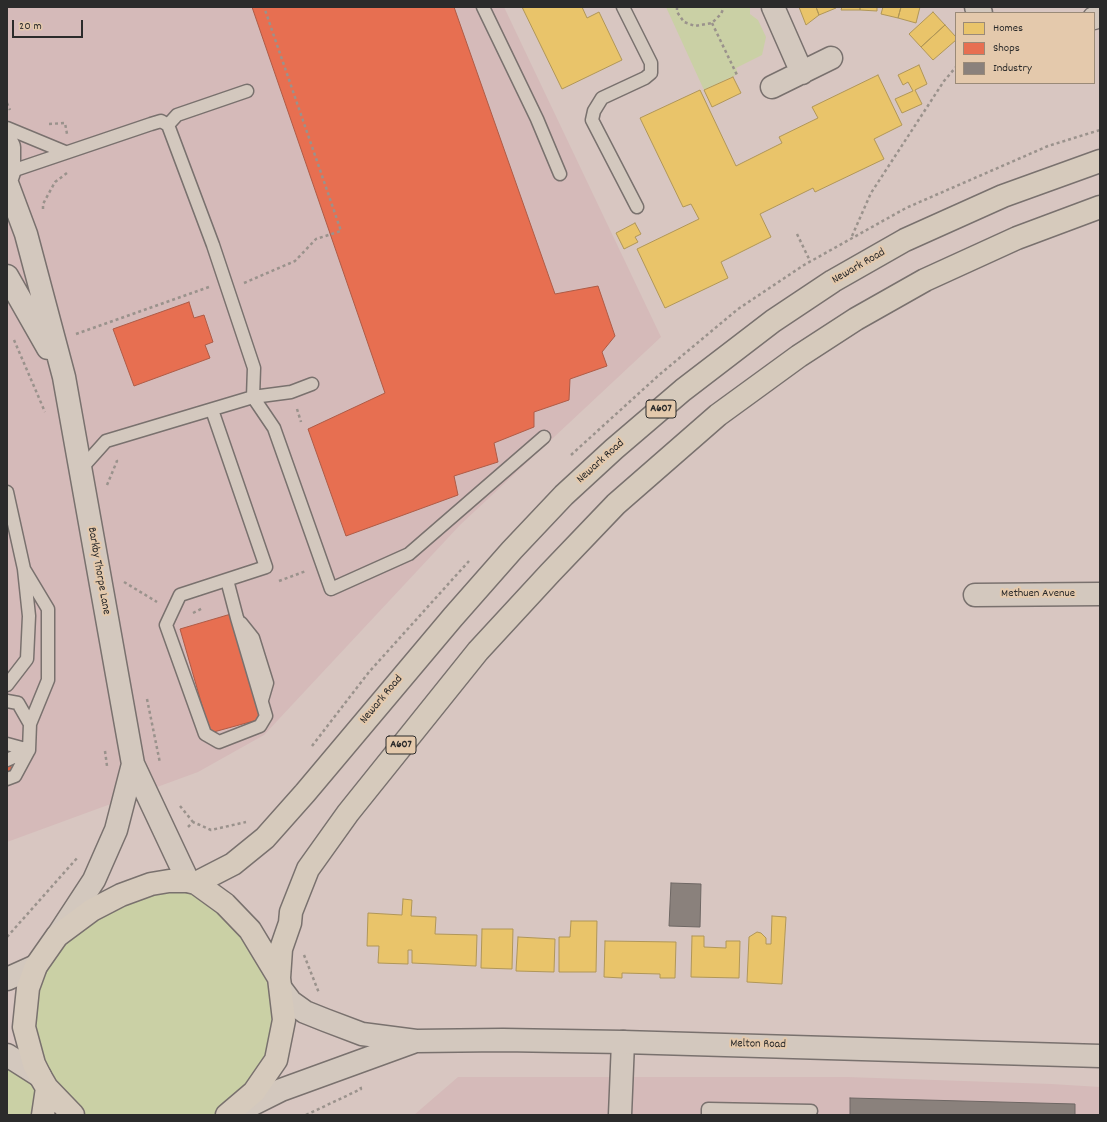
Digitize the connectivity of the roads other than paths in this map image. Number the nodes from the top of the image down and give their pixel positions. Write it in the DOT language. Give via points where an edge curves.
graph roads {
  1 [pos="483,7"];
  2 [pos="623,7"];
  3 [pos="773,7"];
  4 [pos="831,58"];
  5 [pos="802,73"];
  6 [pos="772,87"];
  7 [pos="247,91"];
  8 [pos="168,125"];
  9 [pos="7,128"];
  10 [pos="7,143"];
  11 [pos="69,152"];
  12 [pos="1100,161"];
  13 [pos="560,174"];
  14 [pos="8,178"];
  15 [pos="637,207"];
  16 [pos="1100,207"];
  17 [pos="7,276"];
  18 [pos="64,377"];
  19 [pos="312,384"];
  20 [pos="253,397"];
  21 [pos="212,410"];
  22 [pos="544,437"];
  23 [pos="80,470"];
  24 [pos="7,492"];
  25 [pos="24,568"];
  26 [pos="227,580"];
  27 [pos="1100,594"];
  28 [pos="975,595"];
  29 [pos="7,685"];
  30 [pos="7,701"];
  31 [pos="30,724"];
  32 [pos="7,744"];
  33 [pos="29,750"];
  34 [pos="7,760"];
  35 [pos="133,764"];
  36 [pos="7,779"];
  37 [pos="192,882"];
  38 [pos="57,936"];
  39 [pos="36,966"];
  40 [pos="7,979"];
  41 [pos="281,984"];
  42 [pos="416,1041"];
  43 [pos="623,1042"];
  44 [pos="7,1055"];
  45 [pos="1100,1056"];
  46 [pos="43,1082"];
  47 [pos="811,1111"];
  48 [pos="43,1115"];
  49 [pos="73,1115"];
  50 [pos="229,1115"];
  51 [pos="620,1115"];
  52 [pos="708,1115"];
  1 -- 13 [label="lane" via="537,119"];
  2 -- 15 [label="lane" via="651,63 651,73 602,98 592,120"];
  3 -- 5 [label="street"];
  4 -- 5 [label="street"];
  5 -- 6 [label="street"];
  7 -- 8 [label="lane" via="177,115"];
  8 -- 11 [label="lane" via="162,121 151,124"];
  8 -- 20 [label="lane" via="254,368"];
  9 -- 11 [label="lane"];
  10 -- 14 [label="street, Barkby Thorpe Lane"];
  11 -- 14 [label="lane"];
  12 -- 37 [label="highway, Newark Road / A607" via="1003,196 905,240 834,281 773,321 683,390 564,495 512,550 265,838 233,864"];
  14 -- 18 [label="street, Barkby Thorpe Lane" via="26,234"];
  16 -- 41 [label="highway, A607" via="1017,238 925,280 856,319 798,356 718,414 616,504 478,651 352,807 312,863 291,912 281,949"];
  17 -- 18 [label="street, Barkby Thorpe Lane"];
  18 -- 23 [label="street, Barkby Thorpe Lane"];
  19 -- 20 [label="lane" via="291,392"];
  20 -- 21 [label="lane"];
  20 -- 22 [label="lane" via="274,428 331,589 409,554"];
  21 -- 23 [label="lane" via="106,441"];
  21 -- 26 [label="lane" via="266,567"];
  23 -- 35 [label="street, Barkby Thorpe Lane"];
  24 -- 25 [label="lane"];
  25 -- 29 [label="lane" via="29,616 27,659"];
  25 -- 31 [label="lane" via="48,609 48,680"];
  26 -- 26 [label="lane" via="180,595 166,625 205,734 219,742 260,726 266,716"];
  27 -- 28 [label="street, Methuen Avenue"];
  30 -- 31 [label="lane" via="18,703"];
  31 -- 33 [label="lane"];
  32 -- 33 [label="lane"];
  33 -- 34 [label="lane"];
  33 -- 36 [label="lane" via="15,776"];
  35 -- 37 [label="street, Barkby Thorpe Lane"];
  35 -- 38 [label="street, Barkby Thorpe Lane" via="116,830 94,880"];
  37 -- 38 [label="highway" via="169,880 121,895 92,910"];
  37 -- 41 [label="highway" via="225,904 250,930"];
  38 -- 39 [label="highway"];
  39 -- 40 [label="street"];
  39 -- 46 [label="highway" via="28,988 24,1027 34,1064"];
  41 -- 42 [label="street" via="291,1002 305,1012 362,1034"];
  41 -- 50 [label="highway" via="284,1020 276,1060 254,1092"];
  42 -- 43 [label="street, Melton Road"];
  42 -- 50 [label="street" via="281,1090"];
  43 -- 45 [label="street, Melton Road"];
  43 -- 51 [label="street"];
  44 -- 46 [label="street"];
  46 -- 48 [label="highway"];
  46 -- 49 [label="highway"];
  47 -- 52 [label="lane" via="708,1109"];
}
